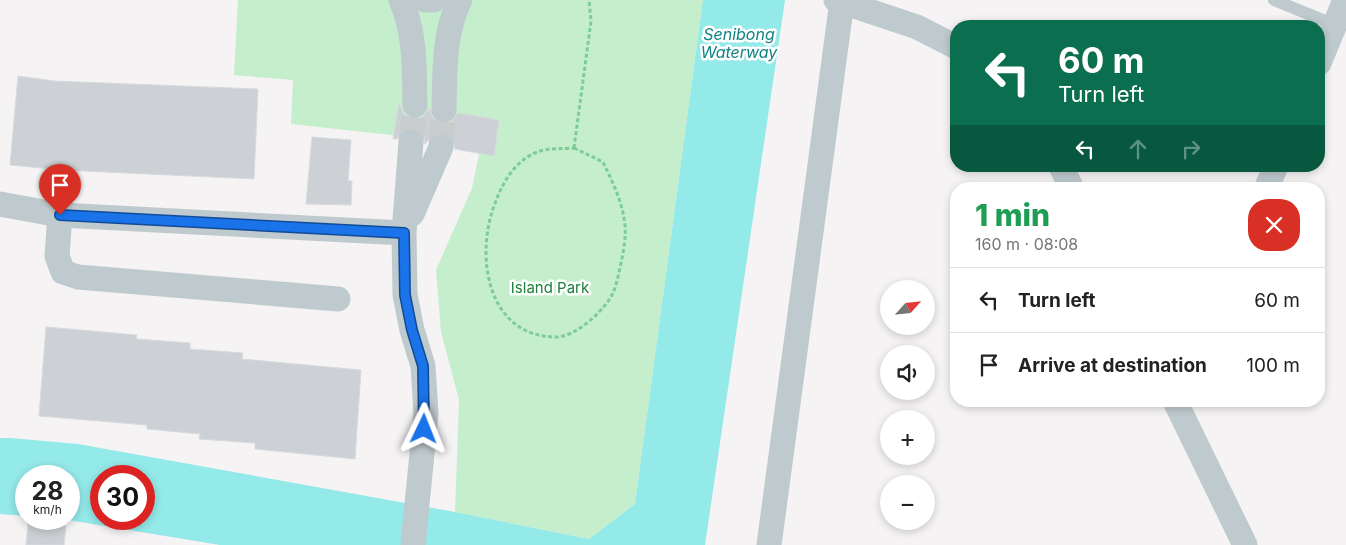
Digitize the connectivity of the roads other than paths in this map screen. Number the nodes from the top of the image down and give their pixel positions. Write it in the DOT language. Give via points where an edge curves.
graph roads {
  1 [pos="401,0"];
  2 [pos="426,0"];
  3 [pos="434,0"];
  4 [pos="460,0"];
  5 [pos="1274,0"];
  6 [pos="1345,0"];
  7 [pos="839,1"];
  8 [pos="1323,20"];
  9 [pos="1325,21"];
  10 [pos="1335,25"];
  11 [pos="950,44"];
  12 [pos="1325,49"];
  13 [pos="415,105"];
  14 [pos="444,110"];
  15 [pos="411,142"];
  16 [pos="440,147"];
  17 [pos="0,204"];
  18 [pos="60,215"];
  19 [pos="404,233"];
  20 [pos="338,299"];
  21 [pos="1178,407"];
  22 [pos="412,545"];
  23 [pos="769,545"];
  24 [pos="1246,545"];
  1 -- 13 [label="street" via="414,43"];
  2 -- 3 [label="street"];
  4 -- 14 [label="street" via="448,34"];
  5 -- 8 [label="lane"];
  6 -- 10 [label="street"];
  7 -- 11 [label="street" via="917,27"];
  7 -- 23 [label="street"];
  9 -- 10 [label="lane"];
  10 -- 12 [label="street"];
  15 -- 19 [label="street"];
  16 -- 19 [label="street"];
  17 -- 18 [label="street"];
  18 -- 19 [label="street"];
  18 -- 20 [label="street" via="57,256 63,272 78,277"];
  19 -- 22 [label="street" via="405,295 423,366 426,413"];
  21 -- 24 [label="street"];
}
